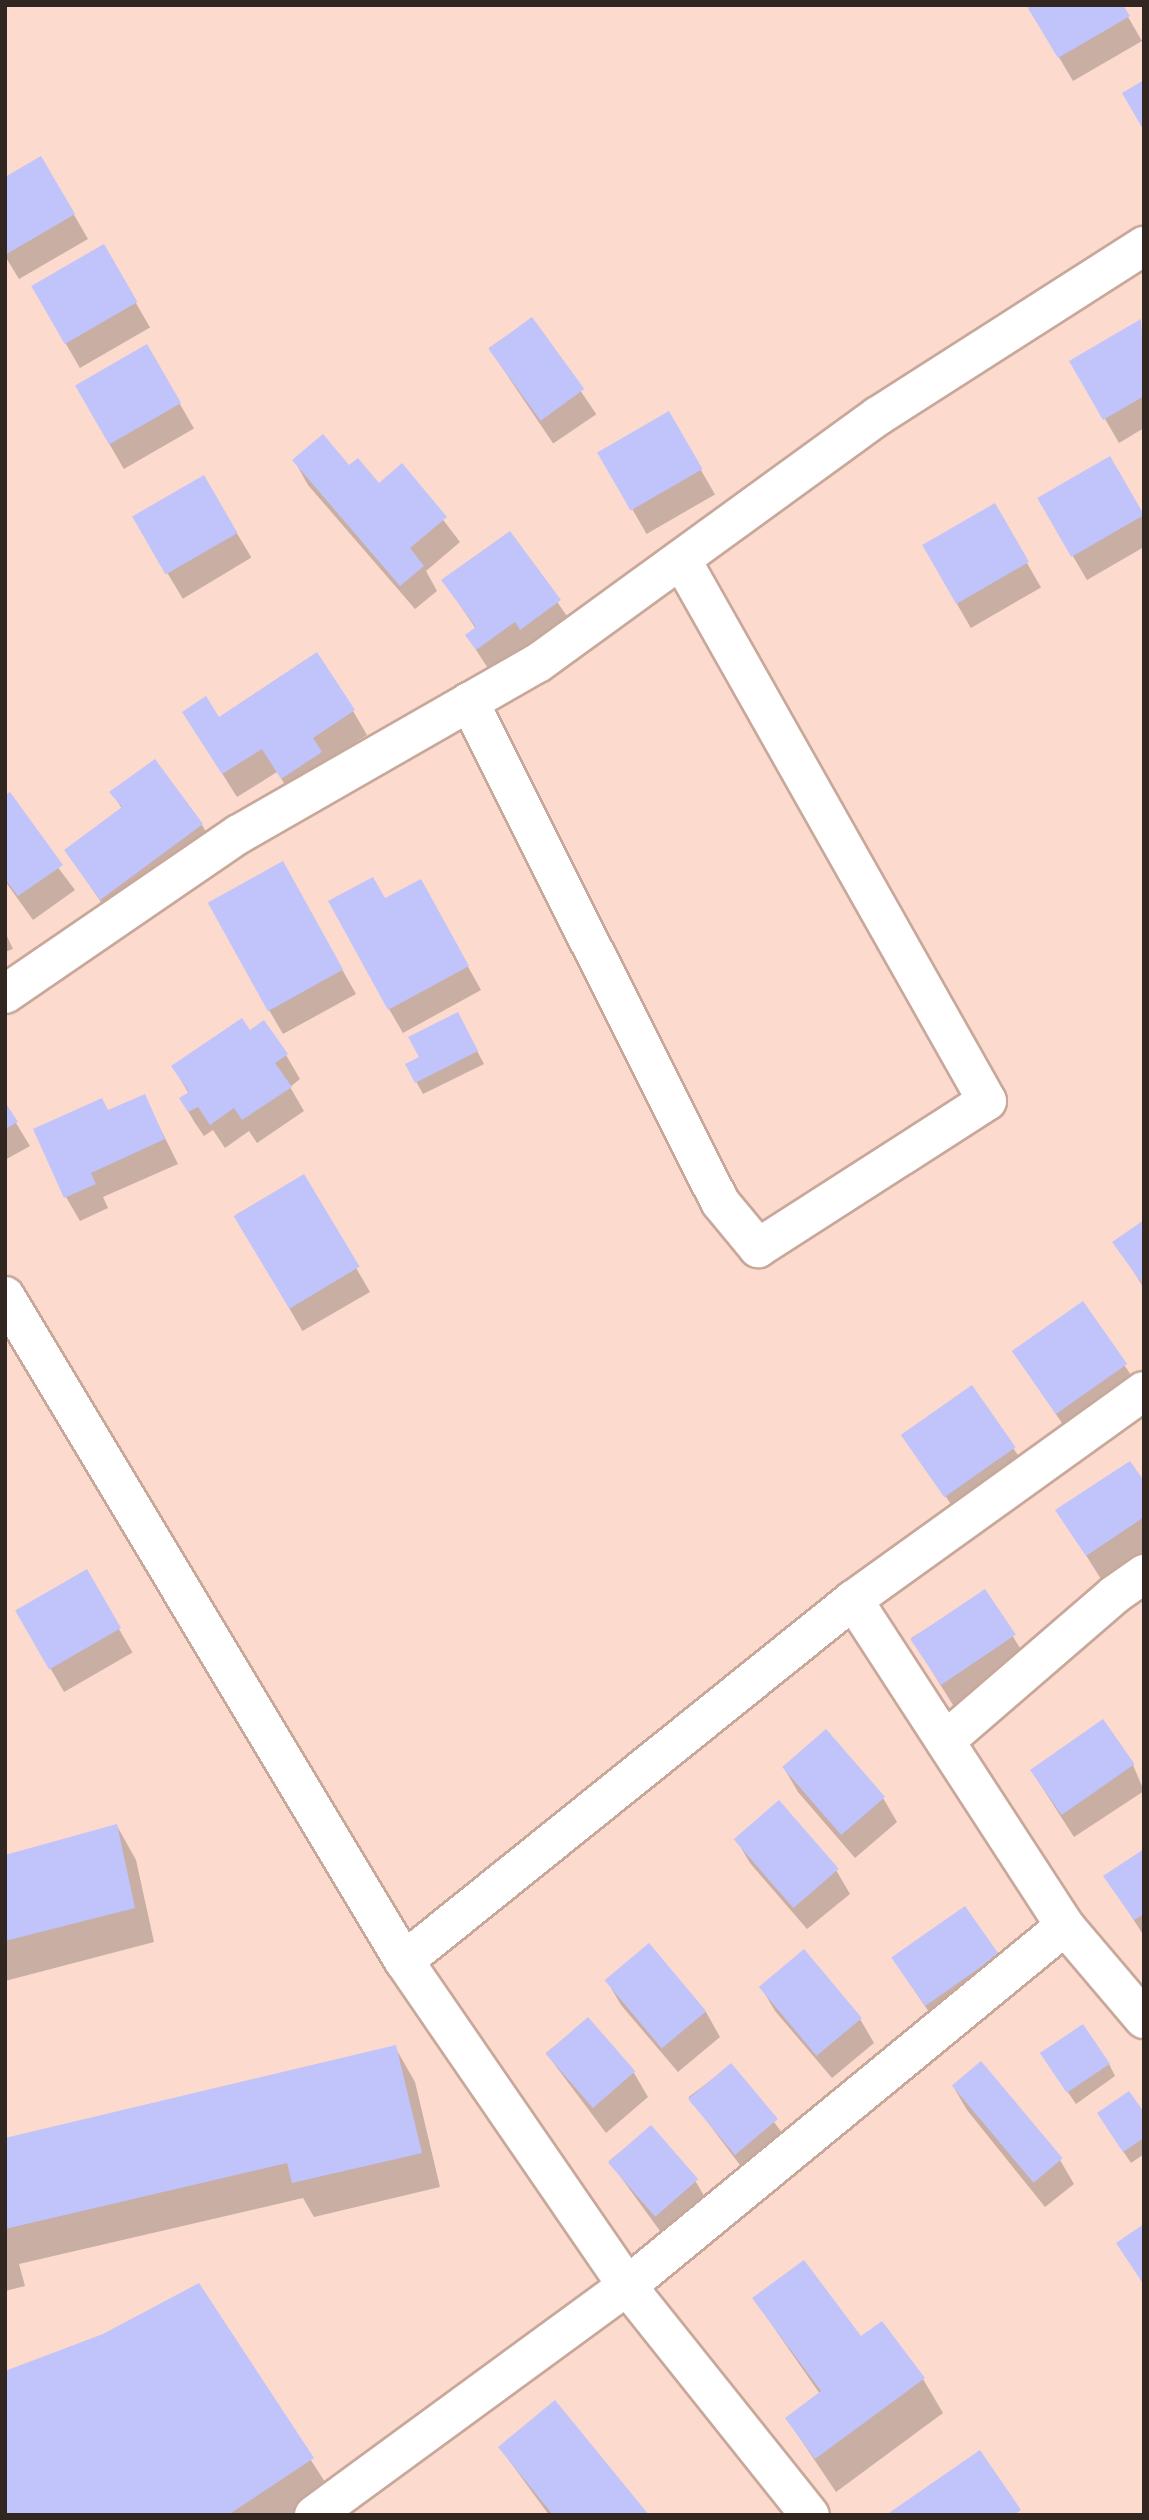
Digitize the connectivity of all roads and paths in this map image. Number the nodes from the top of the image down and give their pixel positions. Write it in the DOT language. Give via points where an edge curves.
graph roads {
  1 [pos="1144,246"];
  2 [pos="681,559"];
  3 [pos="469,702"];
  4 [pos="5,994"];
  5 [pos="5,1296"];
  6 [pos="1144,1391"];
  7 [pos="1144,1574"];
  8 [pos="853,1600"];
  9 [pos="945,1741"];
  10 [pos="1065,1926"];
  11 [pos="404,1961"];
  12 [pos="1144,2019"];
  13 [pos="627,2286"];
  14 [pos="313,2515"];
  15 [pos="810,2515"];
  1 -- 2 [label="street" via="878,416"];
  2 -- 3 [label="street" via="538,663"];
  2 -- 3 [label="street" via="987,1101 758,1248 720,1202"];
  3 -- 4 [label="street" via="239,834"];
  5 -- 11 [label="street"];
  6 -- 8 [label="street"];
  7 -- 9 [label="street"];
  8 -- 9 [label="street"];
  8 -- 11 [label="street"];
  9 -- 10 [label="street"];
  10 -- 12 [label="street"];
  10 -- 13 [label="street"];
  11 -- 13 [label="street"];
  13 -- 14 [label="street"];
  13 -- 15 [label="street"];
}
